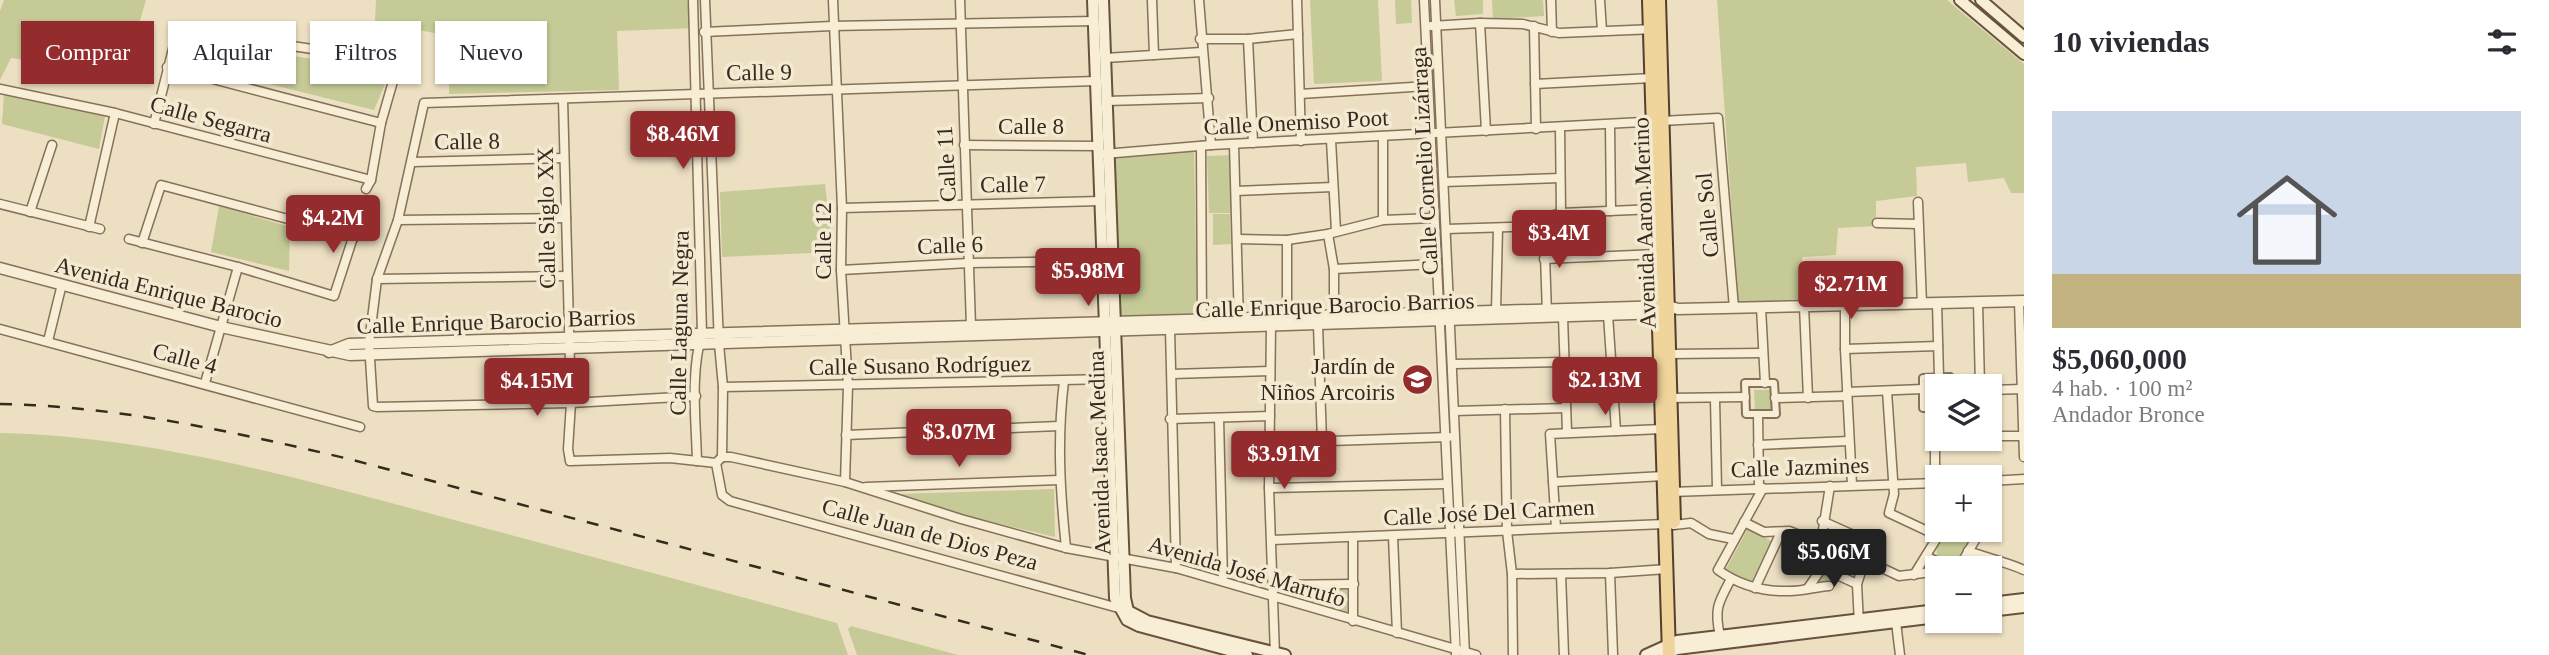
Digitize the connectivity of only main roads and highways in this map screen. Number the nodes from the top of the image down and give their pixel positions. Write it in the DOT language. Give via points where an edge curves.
graph roads {
  1 [pos="1093,0"];
  2 [pos="1103,0"];
  3 [pos="1649,0"];
  4 [pos="1659,0"];
  5 [pos="1960,0"];
  6 [pos="1980,0"];
  7 [pos="1655,29"];
  8 [pos="2024,37"];
  9 [pos="2024,54"];
  10 [pos="1658,122"];
  11 [pos="1102,151"];
  12 [pos="1666,310"];
  13 [pos="1110,327"];
  14 [pos="1669,492"];
  15 [pos="1670,524"];
  16 [pos="2024,599"];
  17 [pos="2002,602"];
  18 [pos="2024,607"];
  19 [pos="1124,610"];
  20 [pos="2002,610"];
  21 [pos="1925,612"];
  22 [pos="1925,618"];
  23 [pos="1859,623"];
  24 [pos="1672,650"];
  25 [pos="1279,654"];
  26 [pos="1247,655"];
  27 [pos="1646,655"];
  1 -- 11 [label="main road, Avenida Isaac Medina"];
  2 -- 11 [label="main road, Avenida Isaac Medina" via="1107,101"];
  3 -- 7 [label="main road, Avenida Aaron Merino"];
  4 -- 7 [label="main road, Avenida Aaron Merino"];
  5 -- 9 [label="main road"];
  6 -- 8 [label="main road"];
  7 -- 10 [label="main road, Avenida Aaron Merino"];
  7 -- 10 [label="main road, Avenida Aaron Merino" via="1651,78"];
  10 -- 12 [label="main road, Avenida Aaron Merino"];
  10 -- 12 [label="main road, Avenida Aaron Merino" via="1657,254"];
  11 -- 13 [label="main road, Avenida Isaac Medina"];
  11 -- 13 [label="main road, Avenida Isaac Medina" via="1102,261"];
  12 -- 14 [label="main road, Avenida Aaron Merino"];
  12 -- 14 [label="main road, Avenida Aaron Merino" via="1662,429"];
  13 -- 19 [label="main road, Avenida Isaac Medina" via="1118,556 1115,598"];
  14 -- 15 [label="main road, Avenida Aaron Merino"];
  15 -- 24 [label="main road, Avenida Aaron Merino"];
  15 -- 24 [label="main road, Avenida Aaron Merino" via="1667,569"];
  16 -- 17 [label="main road"];
  18 -- 20 [label="main road"];
  19 -- 25 [label="main road, Calle Juan de Dios Peza" via="1147,621"];
  19 -- 26 [label="main road, Calle Juan de Dios Peza" via="1127,620 1139,626"];
  21 -- 23 [label="main road"];
  22 -- 23 [label="main road"];
  23 -- 24 [label="main road"];
  23 -- 24 [label="main road" via="1720,636"];
  24 -- 27 [label="main road"];
}
